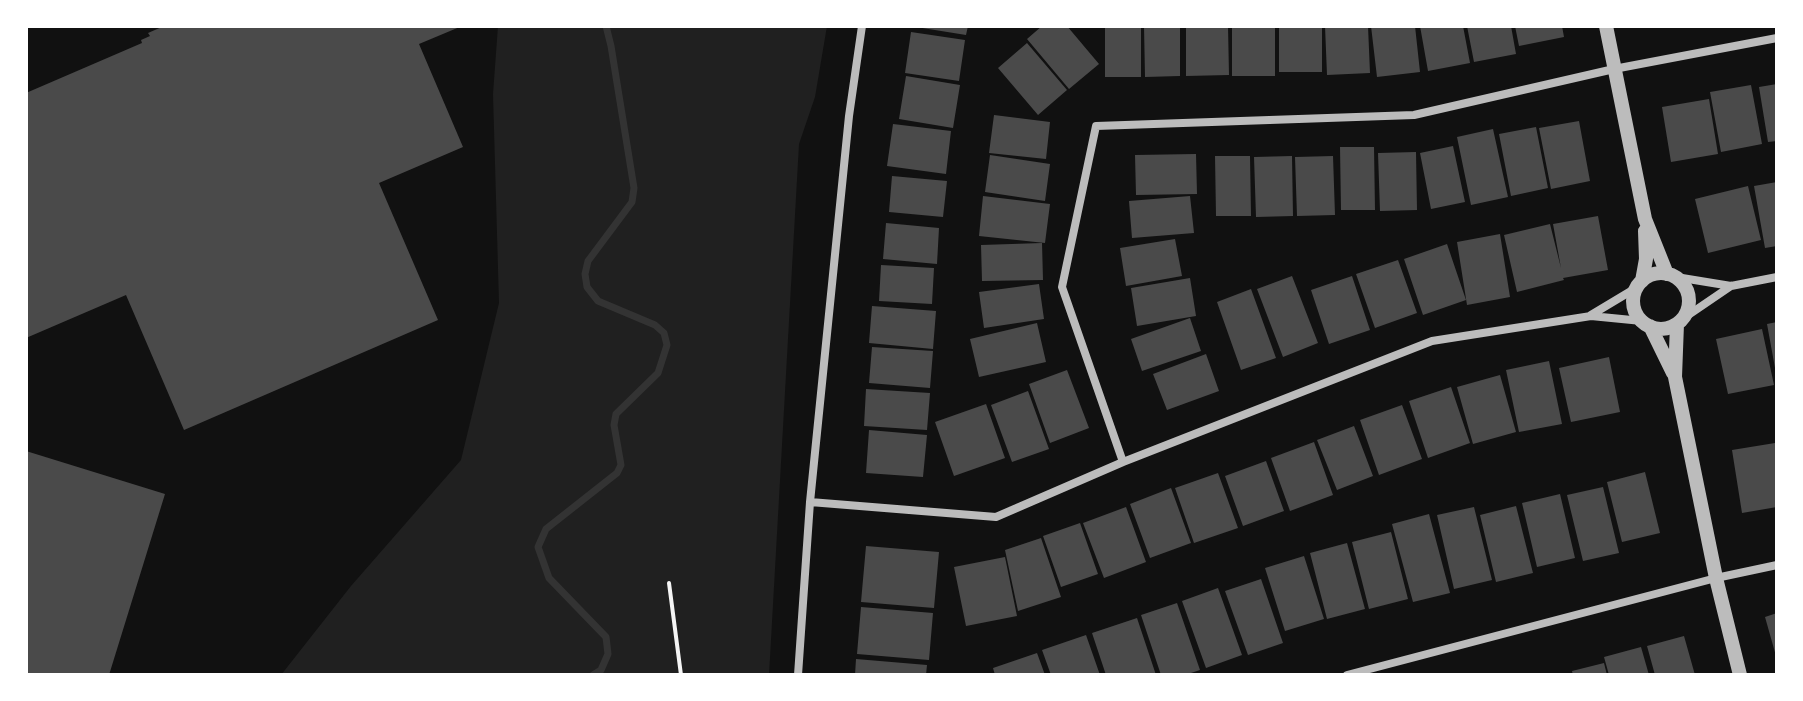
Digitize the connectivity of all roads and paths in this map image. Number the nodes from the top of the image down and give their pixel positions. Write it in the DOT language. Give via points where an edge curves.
graph roads {
  1 [pos="862,26"];
  2 [pos="1606,26"];
  3 [pos="1777,38"];
  4 [pos="1614,69"];
  5 [pos="1645,219"];
  6 [pos="1672,275"];
  7 [pos="1777,277"];
  8 [pos="1639,284"];
  9 [pos="1731,286"];
  10 [pos="1591,316"];
  11 [pos="1680,321"];
  12 [pos="1646,324"];
  13 [pos="1675,377"];
  14 [pos="1123,462"];
  15 [pos="810,502"];
  16 [pos="1777,565"];
  17 [pos="1716,578"];
  18 [pos="669,583"];
  19 [pos="681,675"];
  20 [pos="798,675"];
  21 [pos="1347,675"];
  22 [pos="1740,675"];
  1 -- 15 [label="street"];
  2 -- 4 [label="street"];
  3 -- 4 [label="street"];
  4 -- 5 [label="street"];
  4 -- 14 [label="street" via="1414,115 1096,126 1062,287"];
  5 -- 6 [label="street"];
  5 -- 8 [label="street" via="1646,259"];
  6 -- 8 [label="street" via="1658,273"];
  6 -- 9 [label="street"];
  6 -- 11 [label="street" via="1689,300"];
  7 -- 9 [label="street"];
  8 -- 10 [label="street"];
  8 -- 12 [label="street" via="1634,306"];
  9 -- 11 [label="street"];
  10 -- 12 [label="street"];
  10 -- 14 [label="street" via="1432,341"];
  11 -- 12 [label="street" via="1668,328"];
  11 -- 13 [label="street"];
  12 -- 13 [label="street"];
  13 -- 17 [label="street"];
  14 -- 15 [label="street" via="996,517"];
  15 -- 20 [label="street"];
  16 -- 17 [label="street"];
  17 -- 21 [label="street"];
  17 -- 22 [label="street"];
  18 -- 19 [label="path"];
}
